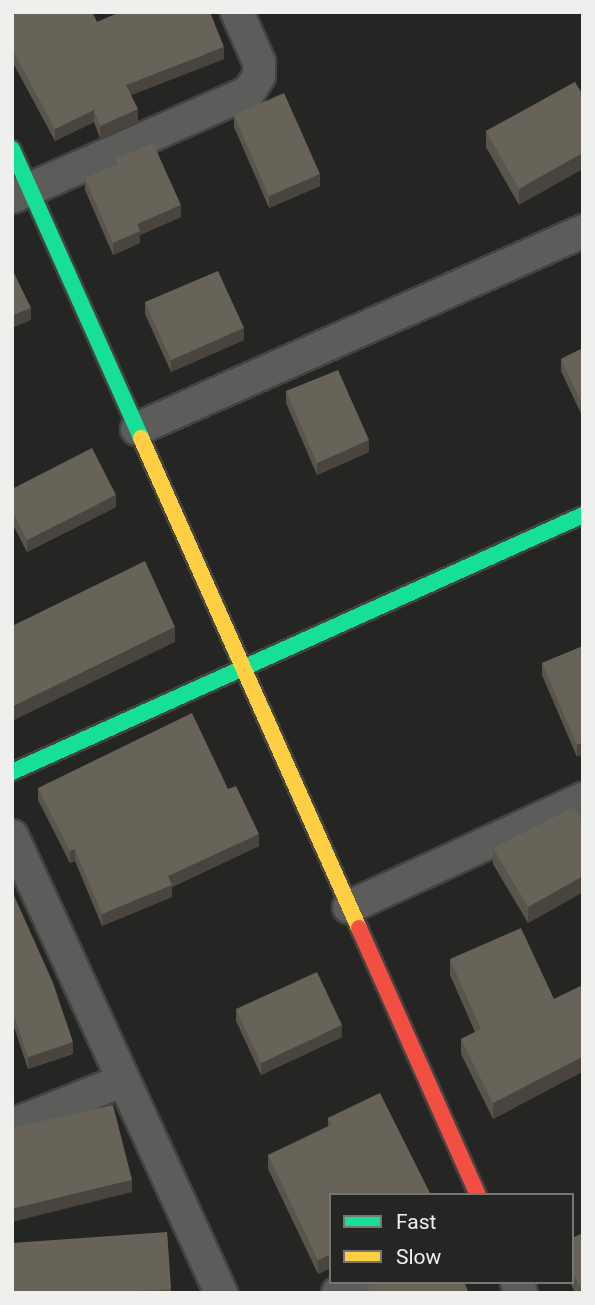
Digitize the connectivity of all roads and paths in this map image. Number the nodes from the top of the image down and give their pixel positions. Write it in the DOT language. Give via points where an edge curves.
graph roads {
  1 [pos="237,12"];
  2 [pos="12,149"];
  3 [pos="21,193"];
  4 [pos="583,230"];
  5 [pos="137,429"];
  6 [pos="583,515"];
  7 [pos="245,664"];
  8 [pos="12,772"];
  9 [pos="583,799"];
  10 [pos="12,836"];
  11 [pos="349,907"];
  12 [pos="122,1081"];
  13 [pos="12,1125"];
  14 [pos="477,1193"];
  15 [pos="361,1284"];
  16 [pos="221,1293"];
  17 [pos="338,1293"];
  1 -- 3 [label="street" via="259,61 259,76 249,92"];
  2 -- 3 [label="street"];
  3 -- 5 [label="street"];
  4 -- 5 [label="street"];
  5 -- 7 [label="street"];
  6 -- 7 [label="street"];
  7 -- 8 [label="street"];
  7 -- 11 [label="street"];
  9 -- 11 [label="street"];
  10 -- 12 [label="street"];
  11 -- 14 [label="street"];
  12 -- 13 [label="street"];
  12 -- 16 [label="street"];
  15 -- 17 [label="street"];
}
